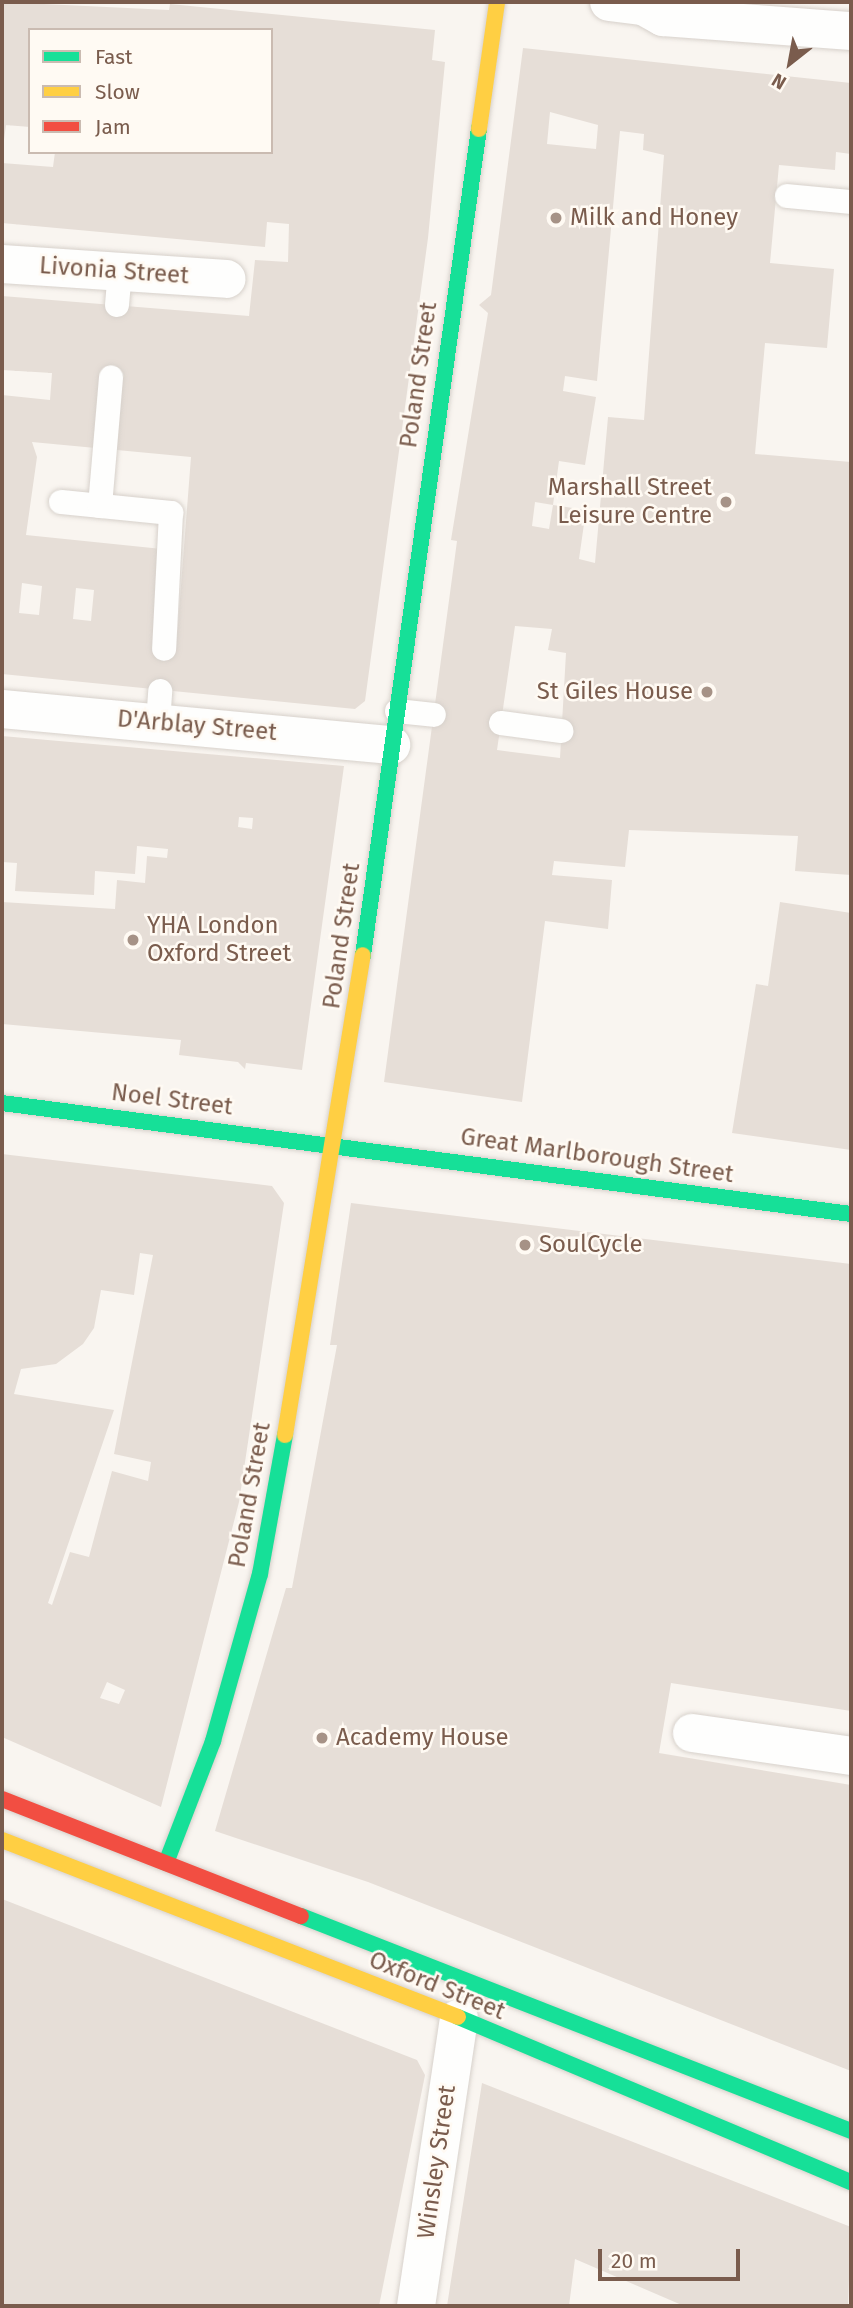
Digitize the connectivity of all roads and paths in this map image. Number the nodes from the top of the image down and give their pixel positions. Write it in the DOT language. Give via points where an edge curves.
graph roads {
  1 [pos="497,2"];
  2 [pos="632,3"];
  3 [pos="851,31"];
  4 [pos="787,196"];
  5 [pos="851,202"];
  6 [pos="2,264"];
  7 [pos="226,279"];
  8 [pos="111,377"];
  9 [pos="61,502"];
  10 [pos="100,506"];
  11 [pos="164,649"];
  12 [pos="2,709"];
  13 [pos="434,715"];
  14 [pos="501,723"];
  15 [pos="394,728"];
  16 [pos="561,731"];
  17 [pos="2,1103"];
  18 [pos="337,1142"];
  19 [pos="851,1214"];
  20 [pos="692,1733"];
  21 [pos="851,1756"];
  22 [pos="2,1799"];
  23 [pos="2,1840"];
  24 [pos="166,1863"];
  25 [pos="148,1898"];
  26 [pos="459,2018"];
  27 [pos="851,2131"];
  28 [pos="851,2182"];
  29 [pos="416,2306"];
  1 -- 15 [label="street, Poland Street"];
  2 -- 3 [label="street" via="663,17"];
  4 -- 5 [label="lane"];
  6 -- 7 [label="street, Livonia Street" via="118,288"];
  8 -- 10 [label="lane"];
  9 -- 10 [label="lane"];
  10 -- 11 [label="lane" via="171,513"];
  12 -- 15 [label="street, D'Arblay Street" via="159,707"];
  13 -- 15 [label="lane"];
  14 -- 16 [label="lane"];
  15 -- 18 [label="street, Poland Street"];
  17 -- 18 [label="street, Noel Street"];
  18 -- 19 [label="street, Great Marlborough Street"];
  18 -- 24 [label="street, Poland Street" via="260,1573 213,1741"];
  20 -- 21 [label="street"];
  22 -- 24 [label="street, Oxford Street"];
  23 -- 25 [label="street, Oxford Street"];
  24 -- 25 [label="lane"];
  24 -- 27 [label="street, Oxford Street"];
  25 -- 26 [label="street, Oxford Street"];
  26 -- 28 [label="street, Oxford Street"];
  26 -- 29 [label="street, Winsley Street"];
}
